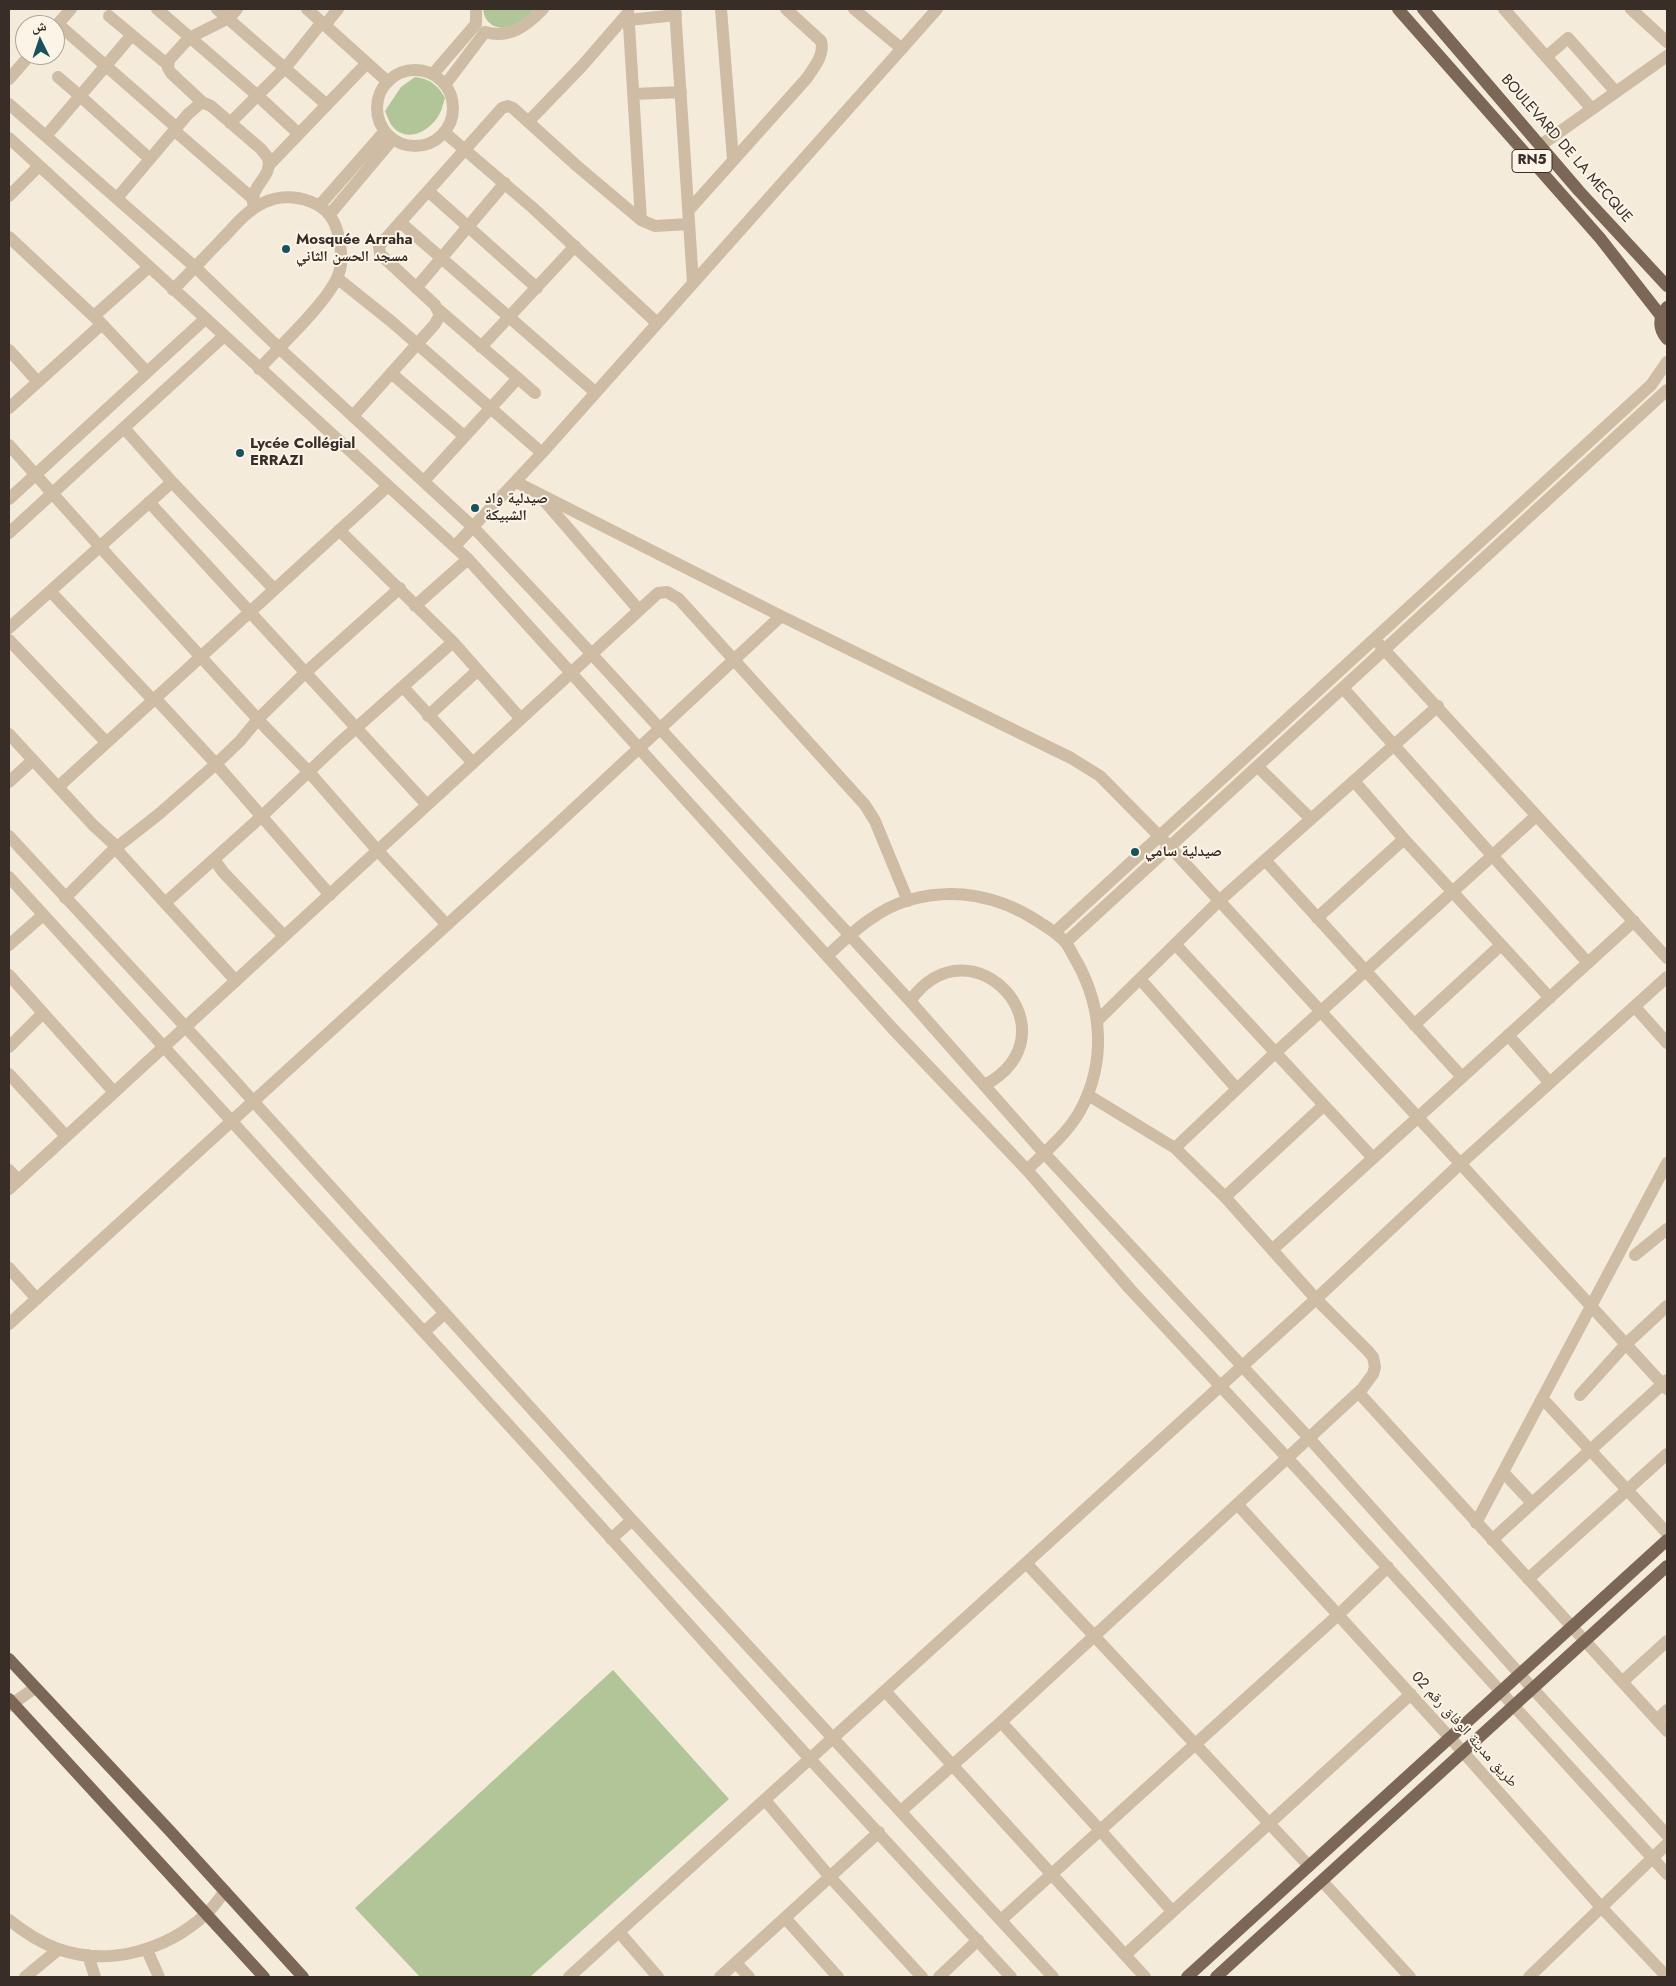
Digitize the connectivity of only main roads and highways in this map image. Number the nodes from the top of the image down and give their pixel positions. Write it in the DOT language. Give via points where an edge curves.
graph roads {
  1 [pos="1398,9"];
  2 [pos="1423,9"];
  3 [pos="1667,286"];
  4 [pos="1664,311"];
  5 [pos="1667,339"];
  6 [pos="1667,1540"];
  7 [pos="1667,1566"];
  8 [pos="9,1659"];
  9 [pos="10,1703"];
  10 [pos="264,1977"];
  11 [pos="303,1977"];
  12 [pos="1187,1977"];
  13 [pos="1216,1977"];
  1 -- 4 [label="main road, RN5"];
  2 -- 3 [label="main road, BOULEVARD DE LA MECQUE / RN5" via="1579,191"];
  4 -- 5 [label="main road, RN5" via="1661,329"];
  6 -- 12 [label="main road"];
  7 -- 13 [label="main road"];
  8 -- 11 [label="main road"];
  9 -- 10 [label="main road"];
}
